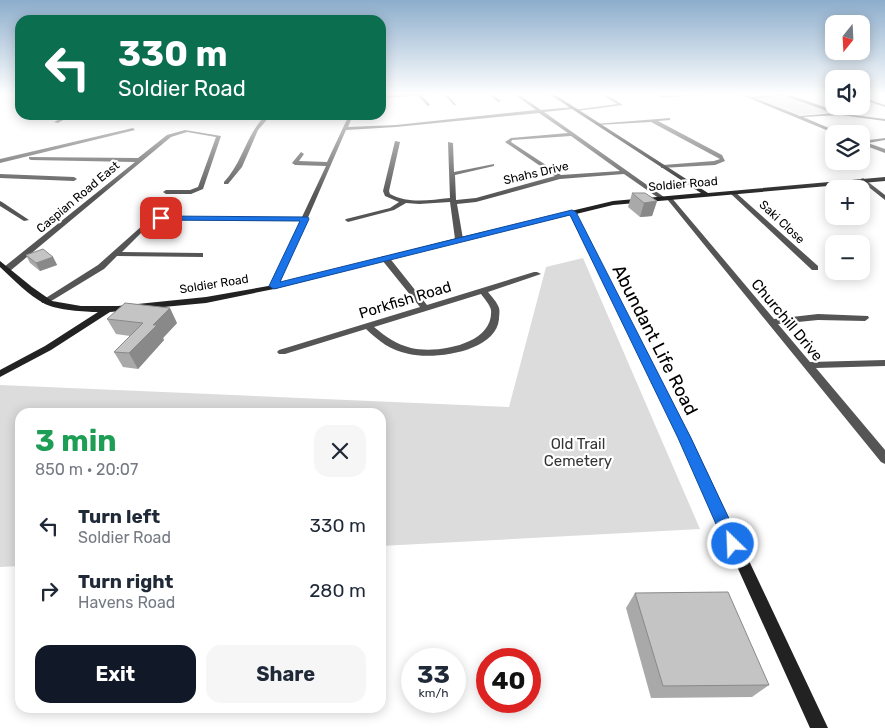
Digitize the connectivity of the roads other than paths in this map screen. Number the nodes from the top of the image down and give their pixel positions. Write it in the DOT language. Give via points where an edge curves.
graph roads {
  1 [pos="256,128"];
  2 [pos="363,128"];
  3 [pos="564,128"];
  4 [pos="604,128"];
  5 [pos="667,128"];
  6 [pos="134,129"];
  7 [pos="346,129"];
  8 [pos="572,134"];
  9 [pos="885,139"];
  10 [pos="870,141"];
  11 [pos="397,142"];
  12 [pos="450,143"];
  13 [pos="870,145"];
  14 [pos="885,151"];
  15 [pos="301,154"];
  16 [pos="18,157"];
  17 [pos="140,160"];
  18 [pos="0,161"];
  19 [pos="330,164"];
  20 [pos="492,165"];
  21 [pos="663,167"];
  22 [pos="625,172"];
  23 [pos="451,174"];
  24 [pos="0,176"];
  25 [pos="560,177"];
  26 [pos="74,179"];
  27 [pos="885,179"];
  28 [pos="863,180"];
  29 [pos="226,183"];
  30 [pos="825,183"];
  31 [pos="870,186"];
  32 [pos="166,192"];
  33 [pos="732,192"];
  34 [pos="706,194"];
  35 [pos="665,198"];
  36 [pos="885,198"];
  37 [pos="404,201"];
  38 [pos="453,201"];
  39 [pos="0,203"];
  40 [pos="572,212"];
  41 [pos="305,219"];
  42 [pos="26,220"];
  43 [pos="348,220"];
  44 [pos="459,239"];
  45 [pos="116,254"];
  46 [pos="200,255"];
  47 [pos="385,258"];
  48 [pos="3,266"];
  49 [pos="816,268"];
  50 [pos="536,274"];
  51 [pos="274,286"];
  52 [pos="483,290"];
  53 [pos="45,301"];
  54 [pos="425,308"];
  55 [pos="107,310"];
  56 [pos="864,318"];
  57 [pos="771,322"];
  58 [pos="368,326"];
  59 [pos="282,352"];
  60 [pos="885,363"];
  61 [pos="807,365"];
  62 [pos="0,374"];
  63 [pos="885,458"];
  64 [pos="819,728"];
  1 -- 29 [label="street" via="238,169"];
  2 -- 7 [label="street"];
  3 -- 8 [label="street, Churchill Drive"];
  4 -- 21 [label="main road"];
  5 -- 21 [label="street" via="723,160"];
  6 -- 16 [label="street"];
  7 -- 19 [label="street"];
  8 -- 22 [label="street, Churchill Drive"];
  8 -- 25 [label="street" via="508,142"];
  9 -- 10 [label="street"];
  11 -- 37 [label="street" via="386,191 391,198"];
  12 -- 23 [label="street"];
  13 -- 14 [label="street"];
  15 -- 19 [label="street" via="295,163"];
  16 -- 17 [label="street"];
  16 -- 18 [label="street"];
  17 -- 32 [label="street, Caspian Road East" via="175,133 218,136 201,188 191,192"];
  17 -- 48 [label="street, Caspian Road East"];
  19 -- 41 [label="street"];
  20 -- 23 [label="street"];
  21 -- 34 [label="main road"];
  22 -- 25 [label="street, Shahs Drive"];
  22 -- 35 [label="street, Churchill Drive"];
  23 -- 38 [label="street"];
  24 -- 26 [label="street"];
  25 -- 38 [label="street, Shahs Drive" via="476,200"];
  27 -- 28 [label="main road, Soldier Road"];
  30 -- 33 [label="main road, Soldier Road"];
  31 -- 36 [label="street"];
  33 -- 34 [label="main road, Soldier Road"];
  33 -- 49 [label="street, Saki Close"];
  34 -- 35 [label="main road, Soldier Road"];
  35 -- 40 [label="main road, Soldier Road" via="613,203"];
  35 -- 57 [label="street, Churchill Drive"];
  37 -- 38 [label="street, Shahs Drive"];
  37 -- 43 [label="street" via="392,209"];
  38 -- 44 [label="street"];
  39 -- 42 [label="street"];
  40 -- 44 [label="main road, Soldier Road"];
  40 -- 64 [label="main road, Abundant Life Road" via="685,438"];
  41 -- 45 [label="street" via="161,218 145,226"];
  41 -- 51 [label="street"];
  44 -- 47 [label="main road, Soldier Road"];
  45 -- 46 [label="street"];
  45 -- 53 [label="street" via="102,267"];
  47 -- 51 [label="main road, Soldier Road"];
  47 -- 54 [label="street"];
  48 -- 53 [label="main road, Soldier Road"];
  50 -- 52 [label="street, Porkfish Road"];
  51 -- 55 [label="main road, Soldier Road" via="206,300"];
  52 -- 54 [label="street, Porkfish Road"];
  52 -- 58 [label="street" via="495,304 496,320 486,336 464,348 436,353 406,350 382,340"];
  53 -- 55 [label="main road, Soldier Road" via="71,308"];
  54 -- 58 [label="street, Porkfish Road"];
  55 -- 62 [label="main road"];
  56 -- 57 [label="street"];
  57 -- 61 [label="street, Churchill Drive"];
  58 -- 59 [label="street, Porkfish Road"];
  60 -- 61 [label="street"];
  61 -- 63 [label="street, Churchill Drive"];
}
